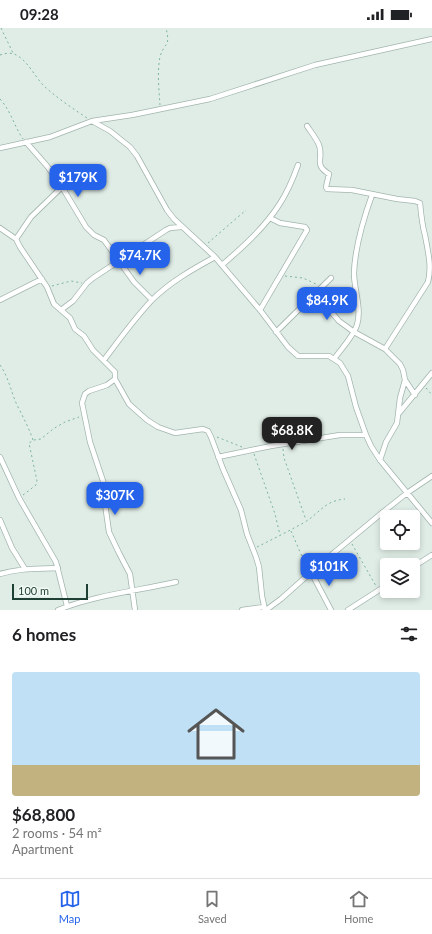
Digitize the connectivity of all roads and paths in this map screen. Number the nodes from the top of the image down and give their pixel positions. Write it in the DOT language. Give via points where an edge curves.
graph roads {
  1 [pos="1,28"];
  2 [pos="166,28"];
  3 [pos="432,40"];
  4 [pos="13,53"];
  5 [pos="0,55"];
  6 [pos="0,99"];
  7 [pos="160,109"];
  8 [pos="92,121"];
  9 [pos="307,126"];
  10 [pos="26,142"];
  11 [pos="0,148"];
  12 [pos="298,165"];
  13 [pos="62,187"];
  14 [pos="372,195"];
  15 [pos="246,210"];
  16 [pos="270,218"];
  17 [pos="182,227"];
  18 [pos="0,228"];
  19 [pos="16,239"];
  20 [pos="204,246"];
  21 [pos="215,257"];
  22 [pos="119,261"];
  23 [pos="432,261"];
  24 [pos="222,265"];
  25 [pos="280,275"];
  26 [pos="331,278"];
  27 [pos="42,279"];
  28 [pos="87,283"];
  29 [pos="48,287"];
  30 [pos="321,287"];
  31 [pos="315,293"];
  32 [pos="0,300"];
  33 [pos="152,300"];
  34 [pos="61,310"];
  35 [pos="260,310"];
  36 [pos="276,332"];
  37 [pos="354,332"];
  38 [pos="386,350"];
  39 [pos="334,359"];
  40 [pos="104,360"];
  41 [pos="0,365"];
  42 [pos="432,373"];
  43 [pos="115,379"];
  44 [pos="405,380"];
  45 [pos="423,385"];
  46 [pos="415,395"];
  47 [pos="432,395"];
  48 [pos="398,414"];
  49 [pos="84,416"];
  50 [pos="209,434"];
  51 [pos="366,435"];
  52 [pos="34,440"];
  53 [pos="282,444"];
  54 [pos="251,450"];
  55 [pos="0,457"];
  56 [pos="218,457"];
  57 [pos="380,460"];
  58 [pos="432,476"];
  59 [pos="407,493"];
  60 [pos="19,498"];
  61 [pos="345,500"];
  62 [pos="0,520"];
  63 [pos="307,521"];
  64 [pos="432,523"];
  65 [pos="290,530"];
  66 [pos="280,535"];
  67 [pos="349,541"];
  68 [pos="253,549"];
  69 [pos="432,555"];
  70 [pos="420,563"];
  71 [pos="58,568"];
  72 [pos="25,569"];
  73 [pos="310,573"];
  74 [pos="0,574"];
  75 [pos="176,582"];
  76 [pos="379,590"];
  77 [pos="134,591"];
  78 [pos="67,606"];
  79 [pos="265,609"];
  80 [pos="58,610"];
  81 [pos="135,610"];
  82 [pos="242,610"];
  83 [pos="331,610"];
  84 [pos="348,610"];
  1 -- 4 [label="path"];
  2 -- 7 [label="path" via="168,43 160,57"];
  3 -- 7 [label="street" via="315,65 210,99"];
  4 -- 5 [label="path"];
  4 -- 8 [label="path" via="19,56 44,86"];
  6 -- 10 [label="path" via="9,110 17,131"];
  7 -- 8 [label="street"];
  8 -- 10 [label="street" via="50,137"];
  8 -- 17 [label="street" via="130,147 167,210"];
  9 -- 14 [label="street" via="319,146 320,166 329,174 326,188"];
  10 -- 11 [label="street"];
  10 -- 13 [label="street"];
  12 -- 16 [label="street" via="280,204"];
  13 -- 19 [label="street" via="31,217"];
  13 -- 22 [label="street" via="86,227 104,240"];
  14 -- 23 [label="street" via="419,202"];
  14 -- 37 [label="street" via="360,229 355,264 358,322"];
  15 -- 20 [label="path"];
  16 -- 24 [label="street"];
  16 -- 25 [label="street" via="280,223 305,227 307,230"];
  17 -- 20 [label="street"];
  17 -- 22 [label="street" via="166,230"];
  18 -- 19 [label="street"];
  19 -- 27 [label="street"];
  20 -- 21 [label="street"];
  21 -- 24 [label="street"];
  21 -- 33 [label="street"];
  22 -- 28 [label="street"];
  22 -- 33 [label="street" via="134,282"];
  23 -- 38 [label="street" via="428,282"];
  24 -- 35 [label="street"];
  25 -- 30 [label="path" via="303,278"];
  25 -- 35 [label="street"];
  26 -- 30 [label="street"];
  27 -- 29 [label="street"];
  27 -- 32 [label="street"];
  28 -- 29 [label="path" via="71,281"];
  28 -- 34 [label="street" via="73,301"];
  29 -- 34 [label="street" via="54,304"];
  30 -- 31 [label="street"];
  31 -- 36 [label="street"];
  31 -- 37 [label="street" via="334,316"];
  33 -- 40 [label="street"];
  34 -- 40 [label="street"];
  35 -- 36 [label="street"];
  36 -- 39 [label="street" via="298,356 322,355"];
  37 -- 38 [label="street"];
  37 -- 39 [label="street"];
  38 -- 44 [label="street" via="400,364"];
  39 -- 51 [label="street" via="340,363 348,376"];
  40 -- 43 [label="street" via="115,372"];
  41 -- 52 [label="path"];
  42 -- 45 [label="street"];
  43 -- 49 [label="street" via="85,394 82,403"];
  43 -- 50 [label="street" via="129,404 158,427 175,433 203,429"];
  44 -- 46 [label="street"];
  44 -- 48 [label="street"];
  45 -- 46 [label="street"];
  45 -- 47 [label="path"];
  46 -- 48 [label="street"];
  48 -- 57 [label="street" via="397,423 386,442"];
  49 -- 52 [label="path" via="65,422 41,439"];
  49 -- 77 [label="street" via="105,487 109,532 130,574"];
  50 -- 54 [label="path"];
  50 -- 56 [label="street"];
  51 -- 53 [label="street" via="340,435"];
  51 -- 57 [label="street"];
  52 -- 60 [label="path" via="29,446 36,485"];
  53 -- 54 [label="street"];
  53 -- 63 [label="path" via="284,458"];
  54 -- 56 [label="street"];
  54 -- 66 [label="path" via="275,514"];
  55 -- 60 [label="street"];
  56 -- 68 [label="street" via="237,501"];
  57 -- 59 [label="street"];
  58 -- 59 [label="street"];
  59 -- 64 [label="street"];
  59 -- 67 [label="street"];
  60 -- 71 [label="street"];
  61 -- 63 [label="path" via="329,503"];
  62 -- 72 [label="street" via="12,548"];
  63 -- 65 [label="path"];
  65 -- 66 [label="path"];
  65 -- 73 [label="path"];
  66 -- 68 [label="path"];
  67 -- 73 [label="street"];
  67 -- 76 [label="path"];
  68 -- 79 [label="street"];
  69 -- 70 [label="street"];
  71 -- 72 [label="street"];
  71 -- 78 [label="street"];
  72 -- 74 [label="street"];
  73 -- 79 [label="street" via="282,599"];
  73 -- 83 [label="street"];
  75 -- 77 [label="street"];
  76 -- 84 [label="street"];
  77 -- 78 [label="street"];
  77 -- 81 [label="street"];
  78 -- 80 [label="street"];
  79 -- 82 [label="street"];
}
